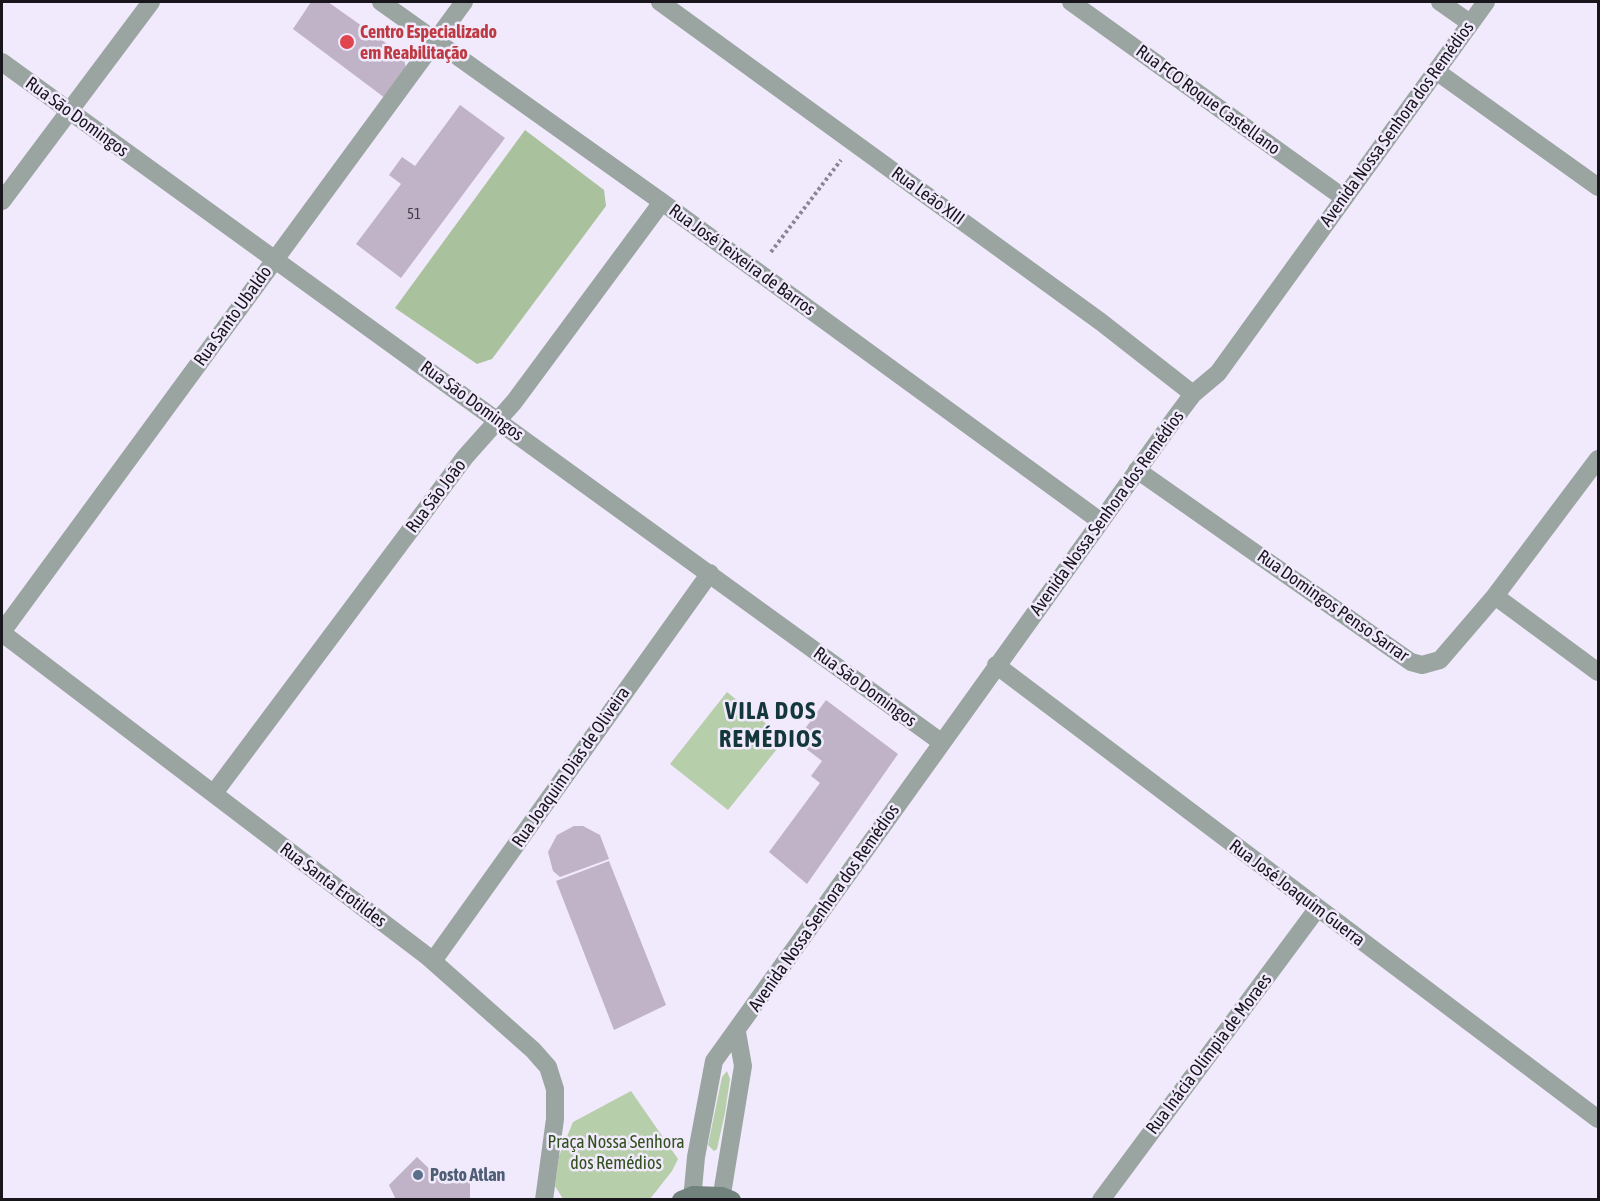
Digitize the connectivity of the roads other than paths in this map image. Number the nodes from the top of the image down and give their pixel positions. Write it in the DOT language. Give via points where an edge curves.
graph roads {
  1 [pos="151,2"];
  2 [pos="381,2"];
  3 [pos="464,2"];
  4 [pos="660,2"];
  5 [pos="1071,2"];
  6 [pos="1440,2"];
  7 [pos="1486,2"];
  8 [pos="1470,24"];
  9 [pos="436,40"];
  10 [pos="2,62"];
  11 [pos="1436,71"];
  12 [pos="69,112"];
  13 [pos="1599,188"];
  14 [pos="1344,198"];
  15 [pos="2,201"];
  16 [pos="662,202"];
  17 [pos="275,259"];
  18 [pos="1193,394"];
  19 [pos="499,420"];
  20 [pos="1599,459"];
  21 [pos="1137,470"];
  22 [pos="1101,521"];
  23 [pos="710,573"];
  24 [pos="1495,596"];
  25 [pos="2,632"];
  26 [pos="996,665"];
  27 [pos="1599,672"];
  28 [pos="941,742"];
  29 [pos="214,793"];
  30 [pos="1317,909"];
  31 [pos="433,961"];
  32 [pos="737,1032"];
  33 [pos="1599,1119"];
  34 [pos="688,1198"];
  35 [pos="725,1198"];
  36 [pos="544,1200"];
  37 [pos="1101,1200"];
  1 -- 12 [label="street"];
  2 -- 9 [label="street, Rua José Teixeira de Barros"];
  3 -- 9 [label="street, Rua Santo Ubaldo"];
  4 -- 18 [label="street, Rua Leão XIII" via="1101,322"];
  5 -- 14 [label="street, Rua FCO Roque Castellano"];
  6 -- 8 [label="street"];
  7 -- 8 [label="street, Avenida Nossa Senhora dos Remédios"];
  8 -- 11 [label="street, Avenida Nossa Senhora dos Remédios"];
  9 -- 16 [label="street, Rua José Teixeira de Barros"];
  9 -- 17 [label="street, Rua Santo Ubaldo"];
  10 -- 12 [label="street, Rua São Domingos"];
  11 -- 13 [label="street"];
  11 -- 14 [label="street, Avenida Nossa Senhora dos Remédios"];
  12 -- 15 [label="street"];
  12 -- 17 [label="street, Rua São Domingos"];
  14 -- 18 [label="street, Avenida Nossa Senhora dos Remédios" via="1218,373"];
  16 -- 19 [label="street, Rua São João"];
  16 -- 22 [label="street, Rua José Teixeira de Barros"];
  17 -- 19 [label="street, Rua São Domingos"];
  17 -- 25 [label="street, Rua Santo Ubaldo"];
  18 -- 21 [label="street, Avenida Nossa Senhora dos Remédios"];
  19 -- 23 [label="street, Rua São Domingos"];
  19 -- 29 [label="street, Rua São João" via="465,457"];
  20 -- 24 [label="street, Rua Domingos Penso Sarrar"];
  21 -- 22 [label="street, Avenida Nossa Senhora dos Remédios"];
  21 -- 24 [label="street, Rua Domingos Penso Sarrar" via="1411,662 1422,665 1440,660"];
  22 -- 26 [label="street, Avenida Nossa Senhora dos Remédios"];
  23 -- 28 [label="street, Rua São Domingos"];
  23 -- 31 [label="street, Rua Joaquim Dias de Oliveira"];
  24 -- 27 [label="street"];
  25 -- 29 [label="street, Rua Santa Erotildes"];
  26 -- 28 [label="street, Avenida Nossa Senhora dos Remédios"];
  26 -- 30 [label="street, Rua José Joaquim Guerra"];
  28 -- 32 [label="street, Avenida Nossa Senhora dos Remédios"];
  29 -- 31 [label="street, Rua Santa Erotildes"];
  30 -- 33 [label="street, Rua José Joaquim Guerra"];
  30 -- 37 [label="street, Rua Inácia Olímpia de Moraes"];
  31 -- 36 [label="street, Rua Santa Erotildes" via="548,1067 555,1089 555,1119"];
  32 -- 34 [label="street, Avenida Nossa Senhora dos Remédios" via="714,1061"];
  32 -- 35 [label="street" via="743,1066"];
  34 -- 35 [label="main road"];
}
